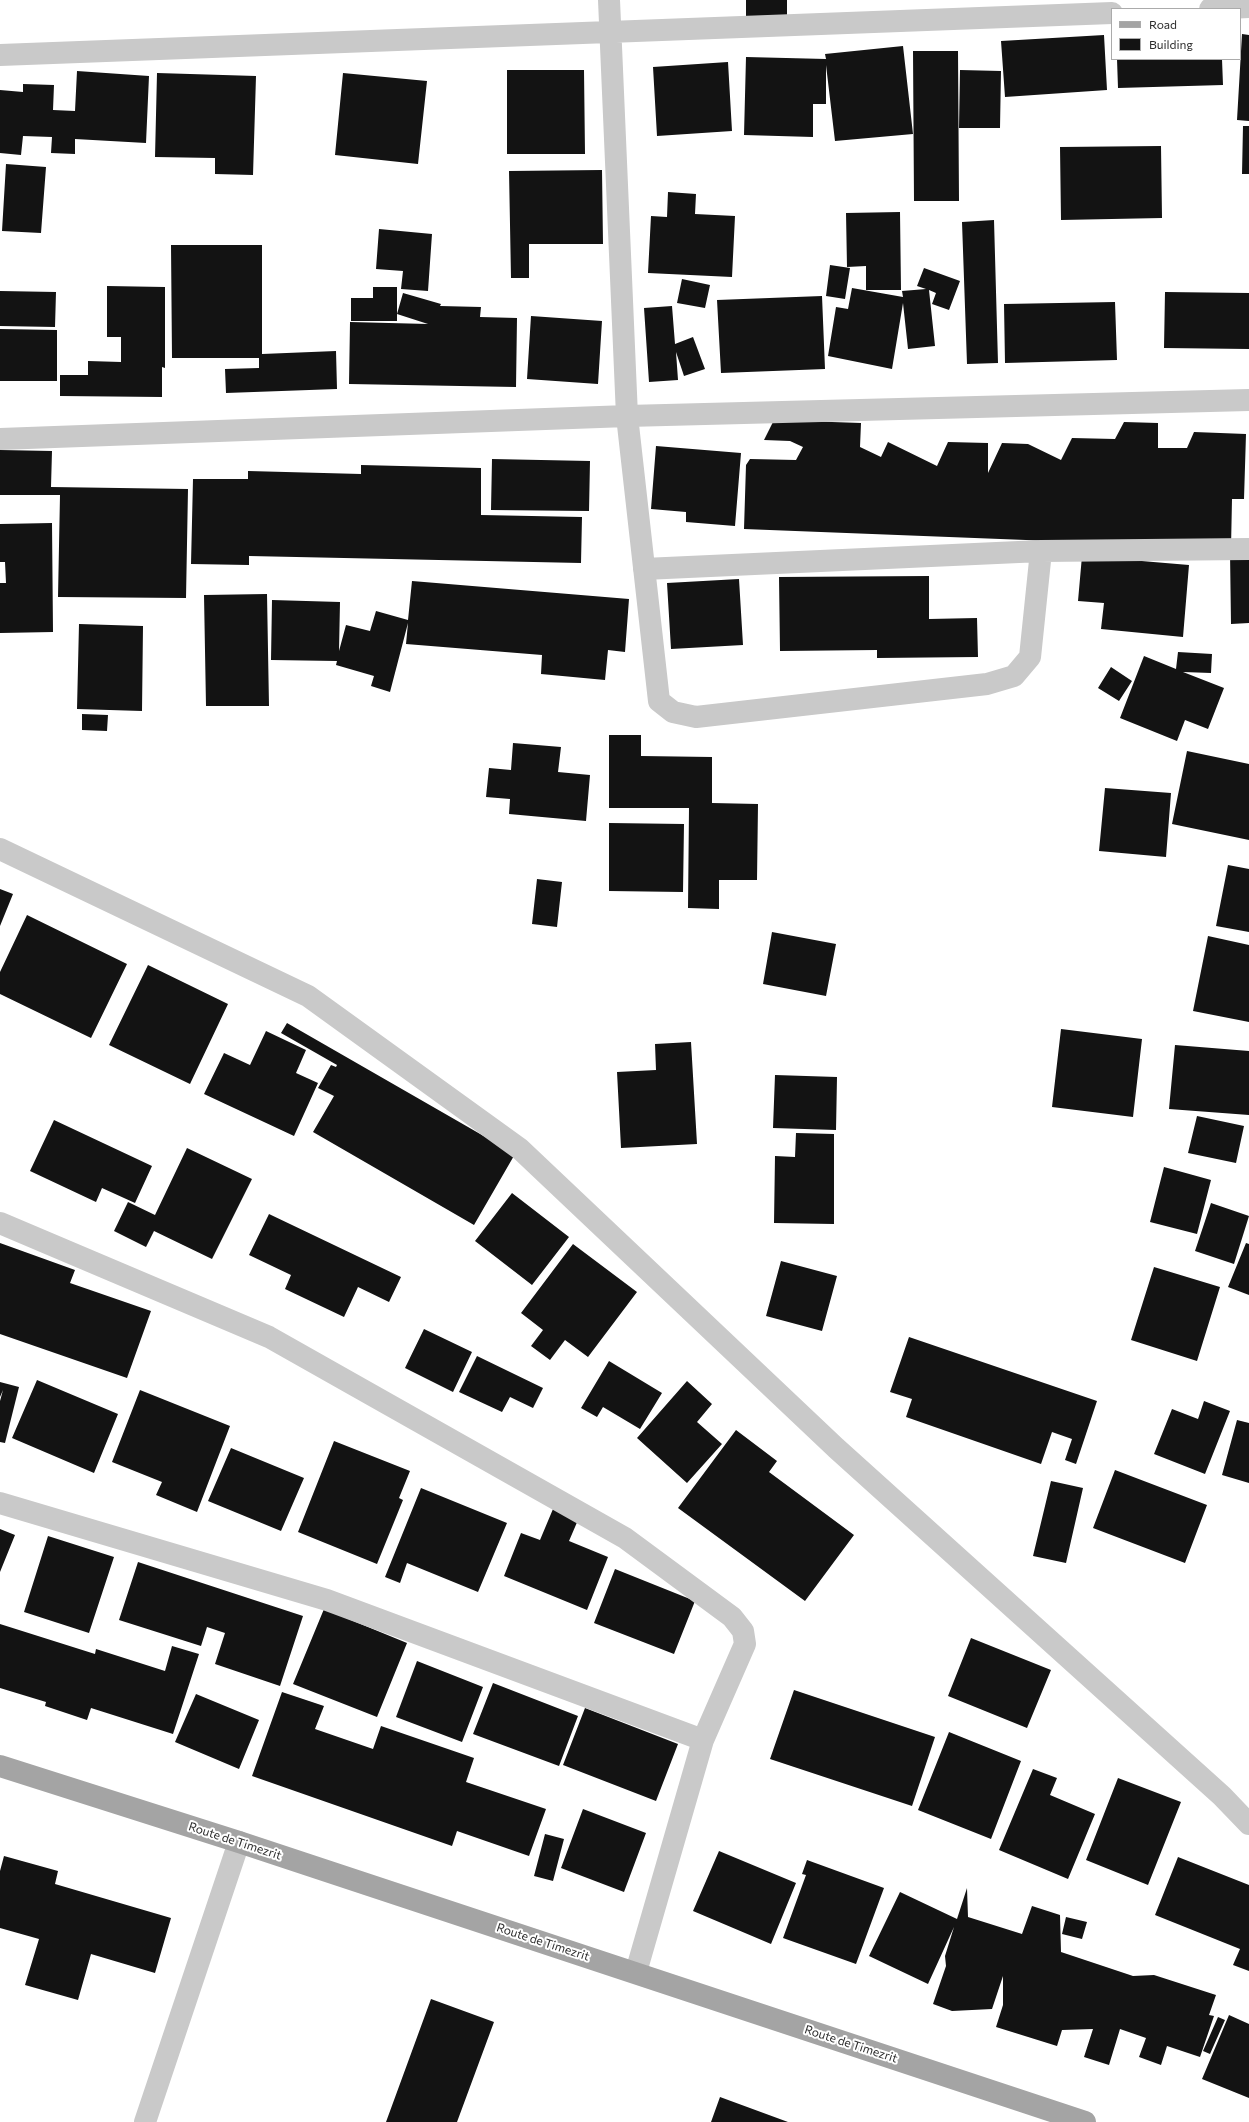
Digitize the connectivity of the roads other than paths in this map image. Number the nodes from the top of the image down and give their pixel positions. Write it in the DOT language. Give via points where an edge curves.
graph roads {
  1 [pos="609,0"];
  2 [pos="1111,13"];
  3 [pos="610,32"];
  4 [pos="0,55"];
  5 [pos="1249,400"];
  6 [pos="627,416"];
  7 [pos="0,439"];
  8 [pos="1249,549"];
  9 [pos="1041,551"];
  10 [pos="644,569"];
  11 [pos="0,849"];
  12 [pos="0,1223"];
  13 [pos="0,1503"];
  14 [pos="703,1740"];
  15 [pos="0,1766"];
  16 [pos="1249,1824"];
  17 [pos="239,1842"];
  18 [pos="636,1972"];
  19 [pos="145,2122"];
  20 [pos="1085,2122"];
  1 -- 3 [label="street"];
  2 -- 3 [label="street"];
  3 -- 4 [label="street"];
  3 -- 6 [label="street"];
  5 -- 6 [label="street"];
  6 -- 7 [label="street"];
  6 -- 10 [label="street"];
  8 -- 9 [label="street"];
  9 -- 10 [label="street"];
  9 -- 10 [label="street" via="1030,657 1014,676 987,684 696,717 673,712 659,701"];
  11 -- 16 [label="street" via="308,996 520,1148 836,1448 1222,1796"];
  12 -- 14 [label="street" via="269,1337 624,1538 732,1617 743,1631 745,1644"];
  13 -- 14 [label="street" via="327,1600"];
  14 -- 18 [label="street"];
  15 -- 17 [label="main road, Route de Timezrit"];
  17 -- 18 [label="main road, Route de Timezrit"];
  17 -- 19 [label="street"];
  18 -- 20 [label="main road, Route de Timezrit"];
}
